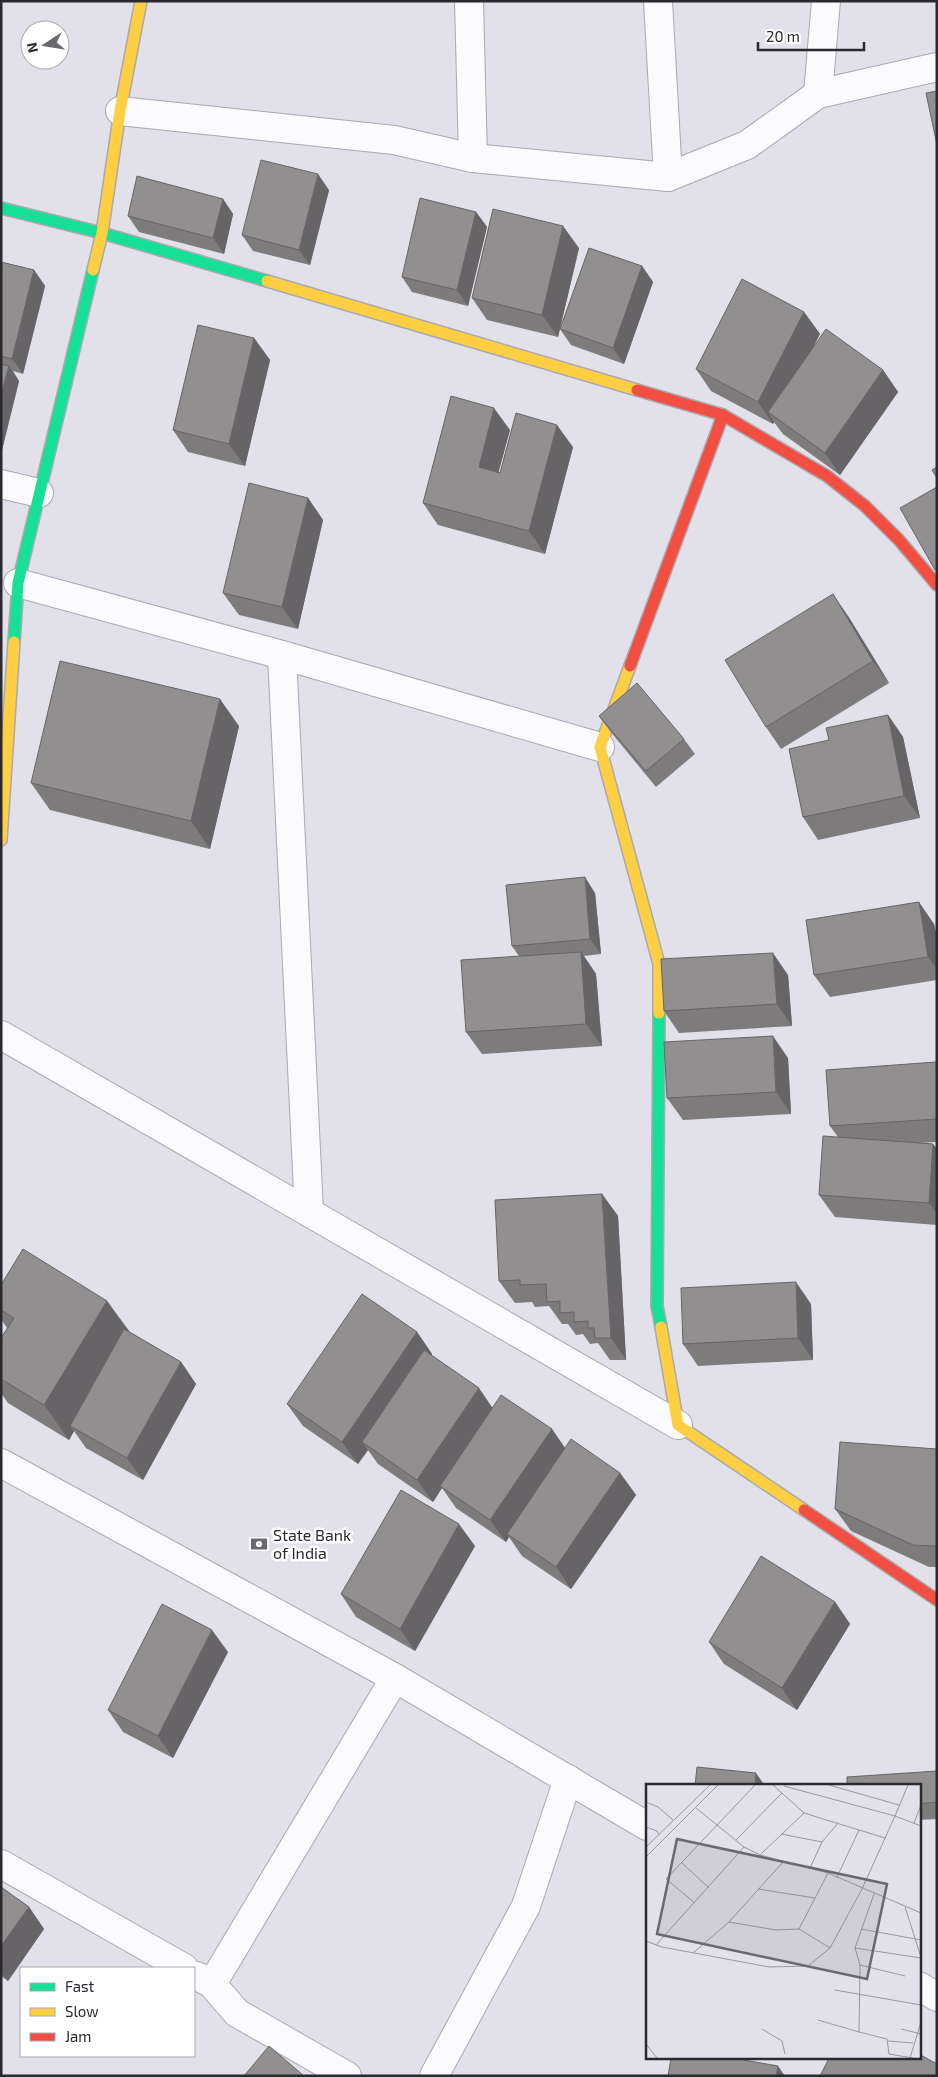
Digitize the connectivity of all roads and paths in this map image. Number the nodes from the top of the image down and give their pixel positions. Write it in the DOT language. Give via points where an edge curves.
graph roads {
  1 [pos="141,1"];
  2 [pos="469,1"];
  3 [pos="658,1"];
  4 [pos="826,1"];
  5 [pos="937,67"];
  6 [pos="818,94"];
  7 [pos="120,111"];
  8 [pos="474,158"];
  9 [pos="668,177"];
  10 [pos="1,208"];
  11 [pos="102,233"];
  12 [pos="723,415"];
  13 [pos="1,484"];
  14 [pos="39,493"];
  15 [pos="18,583"];
  16 [pos="937,584"];
  17 [pos="282,656"];
  18 [pos="600,747"];
  19 [pos="4,758"];
  20 [pos="1,840"];
  21 [pos="1,1035"];
  22 [pos="309,1212"];
  23 [pos="678,1425"];
  24 [pos="1,1463"];
  25 [pos="937,1600"];
  26 [pos="396,1678"];
  27 [pos="568,1780"];
  28 [pos="646,1825"];
  29 [pos="1,1864"];
  30 [pos="182,1967"];
  31 [pos="203,1979"];
  32 [pos="920,1987"];
  33 [pos="937,1997"];
  34 [pos="347,2076"];
  35 [pos="434,2076"];
  1 -- 7 [label="street"];
  2 -- 8 [label="street"];
  3 -- 9 [label="street"];
  4 -- 6 [label="street"];
  5 -- 6 [label="street"];
  6 -- 9 [label="street" via="747,145"];
  7 -- 8 [label="street" via="394,140"];
  7 -- 11 [label="street"];
  8 -- 9 [label="street"];
  10 -- 11 [label="street"];
  11 -- 12 [label="street"];
  11 -- 14 [label="street"];
  12 -- 16 [label="street" via="827,476 866,506"];
  12 -- 18 [label="street"];
  13 -- 14 [label="street"];
  14 -- 15 [label="street"];
  15 -- 17 [label="street"];
  15 -- 19 [label="street"];
  17 -- 18 [label="street"];
  17 -- 22 [label="street"];
  18 -- 23 [label="street" via="659,964 657,1306"];
  19 -- 20 [label="street"];
  21 -- 22 [label="street"];
  22 -- 23 [label="street"];
  23 -- 25 [label="street"];
  24 -- 26 [label="street"];
  26 -- 27 [label="street"];
  26 -- 31 [label="street"];
  27 -- 28 [label="street"];
  27 -- 35 [label="street" via="526,1906"];
  29 -- 30 [label="street"];
  31 -- 34 [label="street" via="237,2014"];
  32 -- 33 [label="street"];
}
